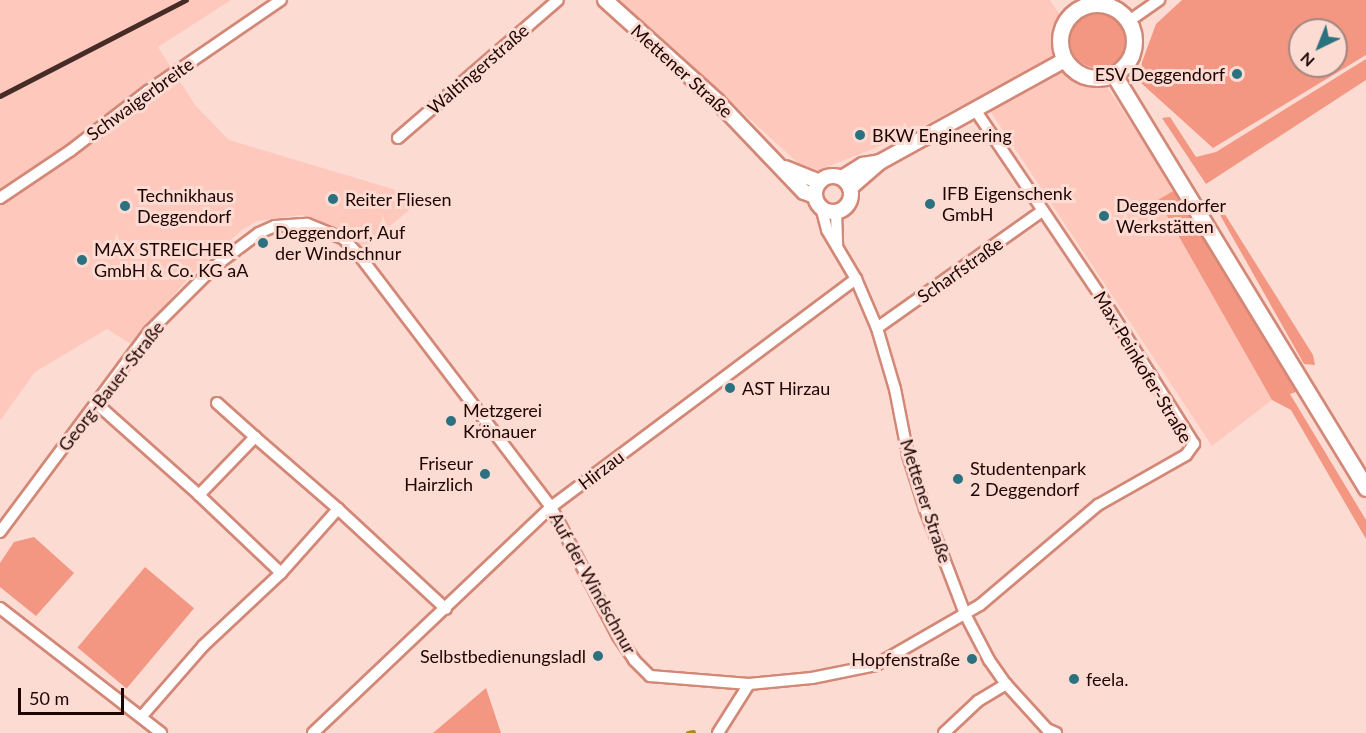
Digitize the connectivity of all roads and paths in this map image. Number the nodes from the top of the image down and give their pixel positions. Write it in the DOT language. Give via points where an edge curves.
graph roads {
  1 [pos="281,0"];
  2 [pos="558,0"];
  3 [pos="605,0"];
  4 [pos="1159,0"];
  5 [pos="1074,4"];
  6 [pos="1130,21"];
  7 [pos="1065,60"];
  8 [pos="1114,75"];
  9 [pos="976,111"];
  10 [pos="398,138"];
  11 [pos="846,183"];
  12 [pos="819,195"];
  13 [pos="0,198"];
  14 [pos="1042,211"];
  15 [pos="836,212"];
  16 [pos="837,246"];
  17 [pos="360,255"];
  18 [pos="856,279"];
  19 [pos="877,328"];
  20 [pos="217,403"];
  21 [pos="97,404"];
  22 [pos="255,437"];
  23 [pos="1366,488"];
  24 [pos="199,495"];
  25 [pos="551,507"];
  26 [pos="338,509"];
  27 [pos="0,531"];
  28 [pos="281,573"];
  29 [pos="0,608"];
  30 [pos="446,609"];
  31 [pos="964,614"];
  32 [pos="749,684"];
  33 [pos="1006,684"];
  34 [pos="142,716"];
  35 [pos="1051,732"];
  36 [pos="161,733"];
  37 [pos="313,733"];
  38 [pos="718,733"];
  39 [pos="944,733"];
  1 -- 13 [label="street, Schwaigerbreite"];
  2 -- 10 [label="street, Waltingerstraße"];
  3 -- 12 [label="street, Mettener Straße" via="712,97 804,192"];
  4 -- 6 [label="street"];
  5 -- 6 [label="main road" via="1106,4"];
  5 -- 7 [label="main road" via="1060,32"];
  6 -- 8 [label="main road" via="1135,35 1134,50 1128,63"];
  7 -- 8 [label="main road" via="1075,71 1089,77"];
  7 -- 9 [label="street"];
  8 -- 23 [label="main road"];
  9 -- 11 [label="street"];
  9 -- 14 [label="street, Max-Peinkofer-Straße"];
  11 -- 12 [label="street" via="830,176"];
  11 -- 15 [label="street" via="851,197 848,205"];
  12 -- 15 [label="street"];
  12 -- 16 [label="street, Mettener Straße" via="827,230"];
  14 -- 19 [label="street, Scharfstraße"];
  14 -- 31 [label="street, Max-Peinkofer-Straße" via="1194,444 1186,455 1098,505 980,605"];
  15 -- 16 [label="street, Mettener Straße"];
  16 -- 18 [label="street, Mettener Straße"];
  17 -- 21 [label="street, Georg-Bauer-Straße" via="344,239 307,224 275,226 259,233 215,266 150,331"];
  17 -- 25 [label="street, Auf der Windschnur"];
  18 -- 19 [label="street, Mettener Straße"];
  18 -- 25 [label="street, Hirzau"];
  19 -- 31 [label="street, Mettener Straße" via="895,389 908,455"];
  20 -- 22 [label="street"];
  21 -- 24 [label="street"];
  21 -- 27 [label="street, Georg-Bauer-Straße"];
  22 -- 24 [label="street"];
  22 -- 26 [label="street"];
  24 -- 28 [label="street"];
  25 -- 30 [label="street, Hirzau"];
  25 -- 32 [label="street, Auf der Windschnur" via="618,636 650,676"];
  26 -- 28 [label="street"];
  26 -- 30 [label="street"];
  28 -- 34 [label="street" via="203,646"];
  29 -- 34 [label="street"];
  30 -- 37 [label="street, Hirzau"];
  31 -- 32 [label="street, Auf der Windschnur" via="876,665 812,678"];
  31 -- 33 [label="street, Mettener Straße" via="988,660"];
  32 -- 38 [label="street"];
  33 -- 35 [label="street, Mettener Straße"];
  33 -- 39 [label="street" via="978,701"];
  34 -- 36 [label="street"];
}
